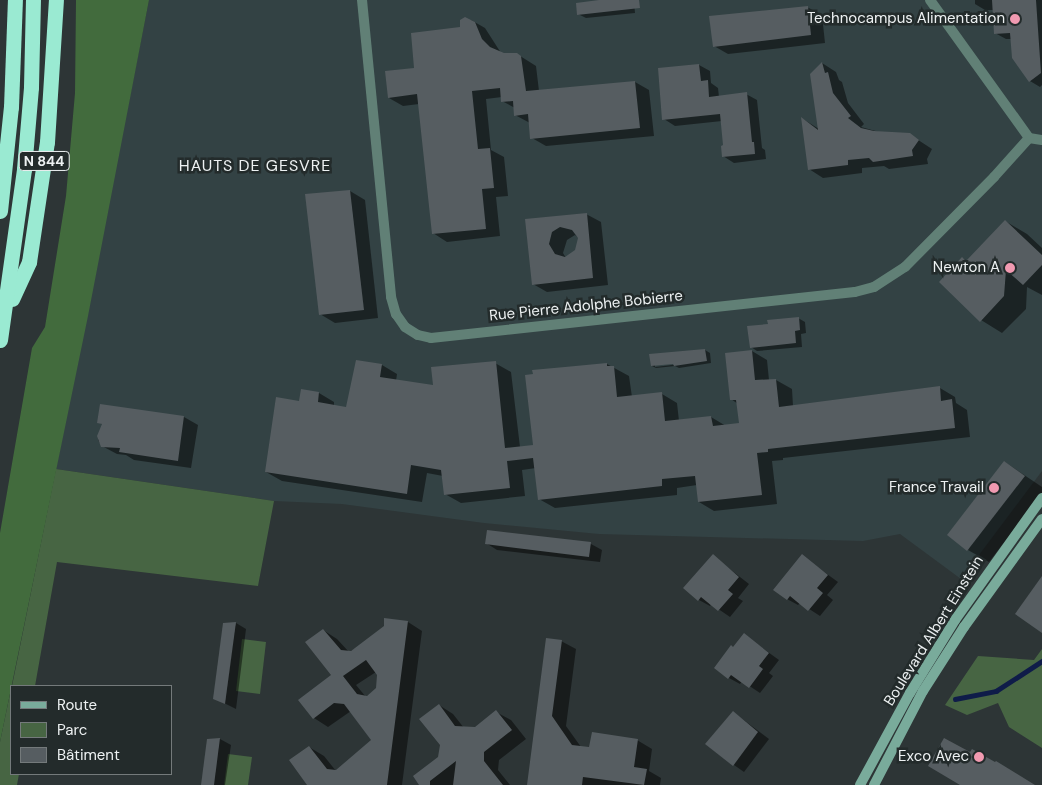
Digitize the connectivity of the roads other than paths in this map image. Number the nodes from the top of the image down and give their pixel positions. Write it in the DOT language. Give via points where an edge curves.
graph roads {
  1 [pos="14,0"];
  2 [pos="33,0"];
  3 [pos="56,0"];
  4 [pos="362,0"];
  5 [pos="930,0"];
  6 [pos="1029,138"];
  7 [pos="1042,140"];
  8 [pos="0,211"];
  9 [pos="4,317"];
  10 [pos="0,340"];
  11 [pos="1042,498"];
  12 [pos="1042,519"];
  13 [pos="860,785"];
  14 [pos="874,785"];
  1 -- 8 [label="highway" via="11,107"];
  2 -- 9 [label="highway" via="25,160"];
  3 -- 9 [label="highway, N 844" via="47,142 29,262"];
  4 -- 6 [label="street, Rue Pierre Adolphe Bobierre" via="390,297 405,326 418,335 431,338 855,292 874,287 904,266"];
  5 -- 6 [label="street"];
  6 -- 7 [label="street"];
  9 -- 10 [label="highway"];
  11 -- 13 [label="main road, Boulevard Albert Einstein" via="955,620 910,693"];
  12 -- 14 [label="main road, Boulevard Albert Einstein" via="964,627 923,692"];
}
